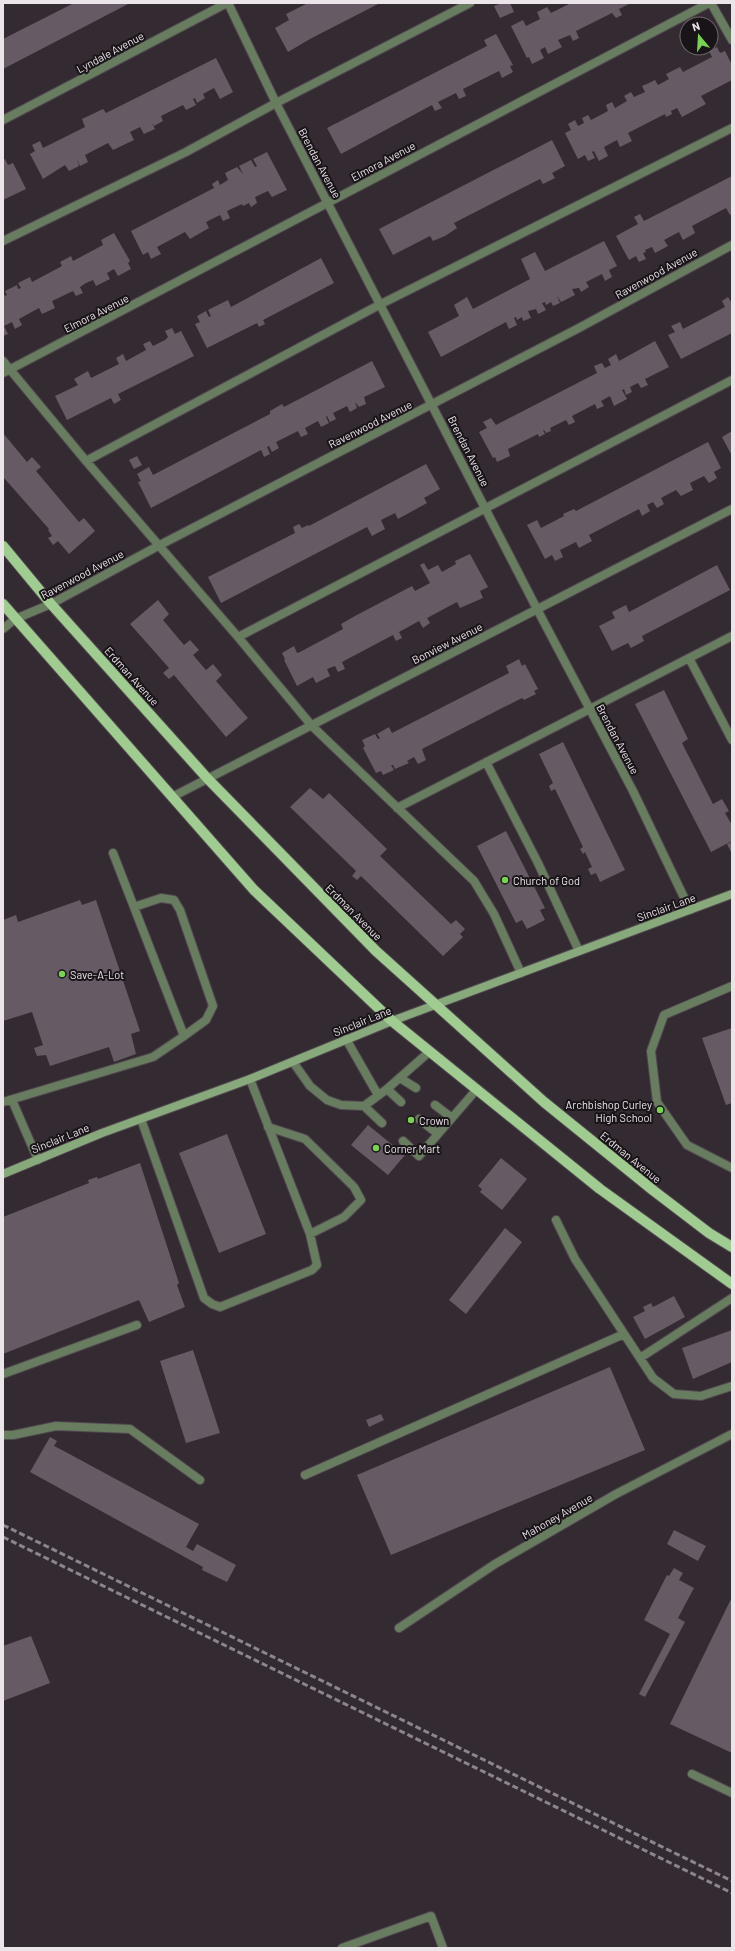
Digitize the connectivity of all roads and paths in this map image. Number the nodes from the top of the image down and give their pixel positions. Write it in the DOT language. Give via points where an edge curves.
graph roads {
  1 [pos="227,3"];
  2 [pos="470,3"];
  3 [pos="710,3"];
  4 [pos="732,40"];
  5 [pos="276,103"];
  6 [pos="3,120"];
  7 [pos="732,128"];
  8 [pos="328,202"];
  9 [pos="3,241"];
  10 [pos="732,245"];
  11 [pos="381,304"];
  12 [pos="3,361"];
  13 [pos="7,371"];
  14 [pos="732,380"];
  15 [pos="433,404"];
  16 [pos="86,461"];
  17 [pos="485,507"];
  18 [pos="732,509"];
  19 [pos="3,546"];
  20 [pos="158,546"];
  21 [pos="3,604"];
  22 [pos="51,604"];
  23 [pos="537,609"];
  24 [pos="15,619"];
  25 [pos="3,629"];
  26 [pos="732,636"];
  27 [pos="238,637"];
  28 [pos="689,658"];
  29 [pos="590,709"];
  30 [pos="312,726"];
  31 [pos="732,740"];
  32 [pos="486,762"];
  33 [pos="207,778"];
  34 [pos="172,797"];
  35 [pos="397,808"];
  36 [pos="113,853"];
  37 [pos="732,894"];
  38 [pos="134,907"];
  39 [pos="690,910"];
  40 [pos="580,951"];
  41 [pos="521,973"];
  42 [pos="732,986"];
  43 [pos="436,1004"];
  44 [pos="392,1021"];
  45 [pos="184,1036"];
  46 [pos="346,1039"];
  47 [pos="430,1052"];
  48 [pos="293,1062"];
  49 [pos="400,1078"];
  50 [pos="250,1079"];
  51 [pos="416,1088"];
  52 [pos="387,1089"];
  53 [pos="477,1089"];
  54 [pos="378,1094"];
  55 [pos="12,1100"];
  56 [pos="3,1102"];
  57 [pos="401,1102"];
  58 [pos="435,1105"];
  59 [pos="364,1106"];
  60 [pos="452,1118"];
  61 [pos="141,1119"];
  62 [pos="419,1120"];
  63 [pos="382,1123"];
  64 [pos="268,1127"];
  65 [pos="438,1134"];
  66 [pos="402,1141"];
  67 [pos="38,1160"];
  68 [pos="732,1168"];
  69 [pos="3,1174"];
  70 [pos="556,1220"];
  71 [pos="310,1234"];
  72 [pos="732,1247"];
  73 [pos="732,1284"];
  74 [pos="732,1298"];
  75 [pos="137,1325"];
  76 [pos="624,1334"];
  77 [pos="640,1358"];
  78 [pos="3,1374"];
  79 [pos="732,1386"];
  80 [pos="732,1434"];
  81 [pos="3,1435"];
  82 [pos="305,1475"];
  83 [pos="200,1480"];
  84 [pos="399,1628"];
  85 [pos="692,1774"];
  86 [pos="732,1794"];
  87 [pos="342,1948"];
  88 [pos="443,1948"];
  1 -- 5 [label="street, Brendan Avenue"];
  1 -- 6 [label="street, Lyndale Avenue"];
  2 -- 5 [label="street"];
  3 -- 4 [label="street"];
  3 -- 8 [label="street, Elmora Avenue"];
  5 -- 8 [label="street, Brendan Avenue"];
  5 -- 9 [label="street" via="186,152"];
  7 -- 11 [label="street"];
  8 -- 11 [label="street, Brendan Avenue"];
  8 -- 13 [label="street, Elmora Avenue"];
  10 -- 15 [label="street, Ravenwood Avenue"];
  11 -- 15 [label="street, Brendan Avenue"];
  11 -- 16 [label="street"];
  12 -- 13 [label="street"];
  13 -- 16 [label="street"];
  14 -- 17 [label="street"];
  15 -- 17 [label="street, Brendan Avenue"];
  15 -- 20 [label="street, Ravenwood Avenue"];
  16 -- 20 [label="street"];
  17 -- 23 [label="street, Brendan Avenue"];
  17 -- 27 [label="street"];
  18 -- 23 [label="street, Bonview Avenue"];
  19 -- 22 [label="main road, Erdman Avenue"];
  20 -- 22 [label="street, Ravenwood Avenue"];
  20 -- 27 [label="street"];
  21 -- 24 [label="main road"];
  22 -- 24 [label="street, Ravenwood Avenue"];
  22 -- 33 [label="main road, Erdman Avenue"];
  23 -- 29 [label="street, Brendan Avenue"];
  23 -- 30 [label="street, Bonview Avenue"];
  24 -- 25 [label="street, Ravenwood Avenue"];
  24 -- 34 [label="main road"];
  26 -- 28 [label="street"];
  27 -- 30 [label="street"];
  28 -- 29 [label="street"];
  28 -- 31 [label="street"];
  29 -- 32 [label="street"];
  29 -- 39 [label="street, Brendan Avenue" via="660,845"];
  30 -- 33 [label="street, Bonview Avenue"];
  30 -- 35 [label="street"];
  32 -- 35 [label="street"];
  32 -- 40 [label="street"];
  33 -- 34 [label="street, Bonview Avenue"];
  33 -- 43 [label="main road, Erdman Avenue" via="376,951"];
  34 -- 44 [label="main road" via="254,890"];
  35 -- 41 [label="street" via="474,881 494,914"];
  36 -- 38 [label="street"];
  37 -- 39 [label="main road, Sinclair Lane"];
  38 -- 45 [label="street"];
  38 -- 45 [label="street" via="161,898 174,900 180,910 213,1006 206,1020"];
  39 -- 40 [label="main road, Sinclair Lane"];
  40 -- 41 [label="main road, Sinclair Lane"];
  41 -- 43 [label="main road, Sinclair Lane"];
  42 -- 68 [label="street" via="664,1016 651,1051 657,1102 687,1145"];
  43 -- 44 [label="main road, Sinclair Lane"];
  43 -- 72 [label="main road, Erdman Avenue" via="556,1112 654,1191 709,1233"];
  44 -- 46 [label="main road, Sinclair Lane"];
  44 -- 47 [label="main road"];
  45 -- 55 [label="street" via="153,1057"];
  46 -- 48 [label="main road, Sinclair Lane"];
  46 -- 54 [label="street"];
  47 -- 49 [label="street"];
  47 -- 53 [label="main road"];
  48 -- 50 [label="main road, Sinclair Lane"];
  48 -- 59 [label="street" via="310,1086 327,1100 341,1105"];
  49 -- 51 [label="street"];
  49 -- 52 [label="street"];
  50 -- 61 [label="main road, Sinclair Lane"];
  50 -- 64 [label="street"];
  52 -- 54 [label="street"];
  52 -- 57 [label="street"];
  53 -- 60 [label="street"];
  53 -- 73 [label="main road" via="600,1189"];
  54 -- 59 [label="street"];
  55 -- 56 [label="street"];
  55 -- 67 [label="street"];
  58 -- 60 [label="street"];
  59 -- 63 [label="street"];
  60 -- 65 [label="street"];
  61 -- 67 [label="main road, Sinclair Lane"];
  61 -- 71 [label="street" via="204,1298 212,1304 220,1307 312,1270 317,1265 317,1258"];
  62 -- 65 [label="street"];
  64 -- 71 [label="street"];
  64 -- 71 [label="street" via="305,1139 354,1187 361,1200 344,1217"];
  65 -- 66 [label="street" via="419,1156"];
  67 -- 69 [label="main road, Sinclair Lane"];
  70 -- 76 [label="street" via="575,1259"];
  74 -- 77 [label="street"];
  75 -- 78 [label="street"];
  76 -- 77 [label="street"];
  76 -- 82 [label="street"];
  77 -- 79 [label="street" via="653,1378 674,1394 701,1396"];
  80 -- 84 [label="street, Mahoney Avenue" via="616,1494 495,1564"];
  81 -- 83 [label="street" via="13,1436 56,1426 130,1429"];
  85 -- 86 [label="street"];
  87 -- 88 [label="street" via="431,1916"];
}
